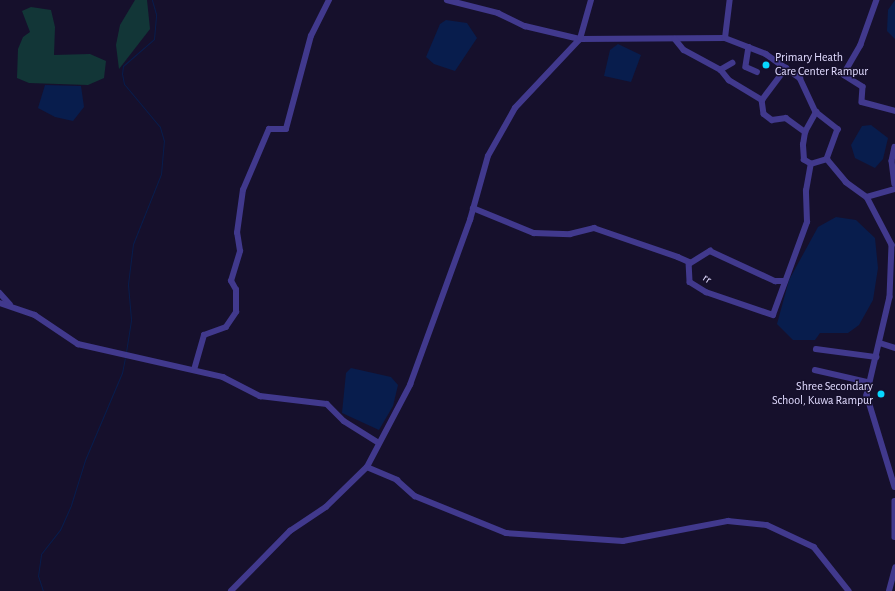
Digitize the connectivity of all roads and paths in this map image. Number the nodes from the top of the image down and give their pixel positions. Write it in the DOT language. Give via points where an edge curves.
graph roads {
  1 [pos="329,0"];
  2 [pos="448,0"];
  3 [pos="591,0"];
  4 [pos="730,0"];
  5 [pos="877,0"];
  6 [pos="725,38"];
  7 [pos="580,39"];
  8 [pos="675,39"];
  9 [pos="749,47"];
  10 [pos="733,63"];
  11 [pos="786,68"];
  12 [pos="721,70"];
  13 [pos="757,72"];
  14 [pos="762,100"];
  15 [pos="895,111"];
  16 [pos="816,112"];
  17 [pos="805,132"];
  18 [pos="895,147"];
  19 [pos="827,159"];
  20 [pos="811,164"];
  21 [pos="895,184"];
  22 [pos="895,189"];
  23 [pos="867,197"];
  24 [pos="473,208"];
  25 [pos="689,264"];
  26 [pos="785,281"];
  27 [pos="0,293"];
  28 [pos="0,303"];
  29 [pos="10,304"];
  30 [pos="880,343"];
  31 [pos="895,348"];
  32 [pos="816,349"];
  33 [pos="876,357"];
  34 [pos="194,370"];
  35 [pos="815,370"];
  36 [pos="868,382"];
  37 [pos="378,442"];
  38 [pos="367,467"];
  39 [pos="895,487"];
  40 [pos="895,501"];
  41 [pos="895,537"];
  42 [pos="895,568"];
  43 [pos="231,591"];
  44 [pos="849,591"];
  45 [pos="889,591"];
  1 -- 34 [label="street" via="311,36 286,129 269,129 243,190 237,233 240,251 231,281 236,290 236,312 226,327 204,335"];
  2 -- 7 [label="street" via="498,13 525,26"];
  3 -- 7 [label="street"];
  4 -- 6 [label="street"];
  5 -- 15 [label="street" via="861,45 844,75 863,87 862,102"];
  6 -- 8 [label="street"];
  6 -- 9 [label="street"];
  7 -- 8 [label="street"];
  7 -- 24 [label="street" via="558,64 543,74 508,119 488,156"];
  8 -- 12 [label="street" via="684,50"];
  9 -- 11 [label="street"];
  9 -- 13 [label="street" via="746,67"];
  10 -- 12 [label="street"];
  11 -- 14 [label="street"];
  11 -- 16 [label="street" via="800,78"];
  12 -- 14 [label="street" via="729,80"];
  14 -- 17 [label="street" via="761,109 766,116 772,120 786,118"];
  16 -- 17 [label="street"];
  16 -- 19 [label="street" via="838,129"];
  17 -- 20 [label="street" via="804,160"];
  18 -- 21 [label="street" via="892,161"];
  19 -- 20 [label="street"];
  19 -- 23 [label="street" via="846,182"];
  20 -- 26 [label="street, rr" via="806,191 807,222"];
  22 -- 23 [label="street"];
  23 -- 30 [label="street" via="892,245 890,297"];
  24 -- 25 [label="street" via="534,233 570,234 594,228 678,257"];
  24 -- 37 [label="street" via="410,385 395,420"];
  25 -- 26 [label="street" via="710,251 775,281"];
  25 -- 26 [label="street, rr" via="690,282 706,292 773,315"];
  27 -- 29 [label="street"];
  28 -- 29 [label="street"];
  29 -- 34 [label="street" via="35,315 78,344"];
  30 -- 31 [label="street"];
  30 -- 33 [label="street"];
  32 -- 33 [label="street"];
  33 -- 36 [label="street"];
  34 -- 37 [label="street" via="224,377 260,396 327,404 344,421"];
  35 -- 36 [label="street"];
  36 -- 39 [label="street" via="868,404"];
  37 -- 38 [label="street"];
  38 -- 43 [label="street" via="326,507 290,531"];
  38 -- 44 [label="street" via="397,480 415,496 506,533 623,542 728,521 767,525 814,546"];
  40 -- 41 [label="street"];
  42 -- 45 [label="street"];
}
